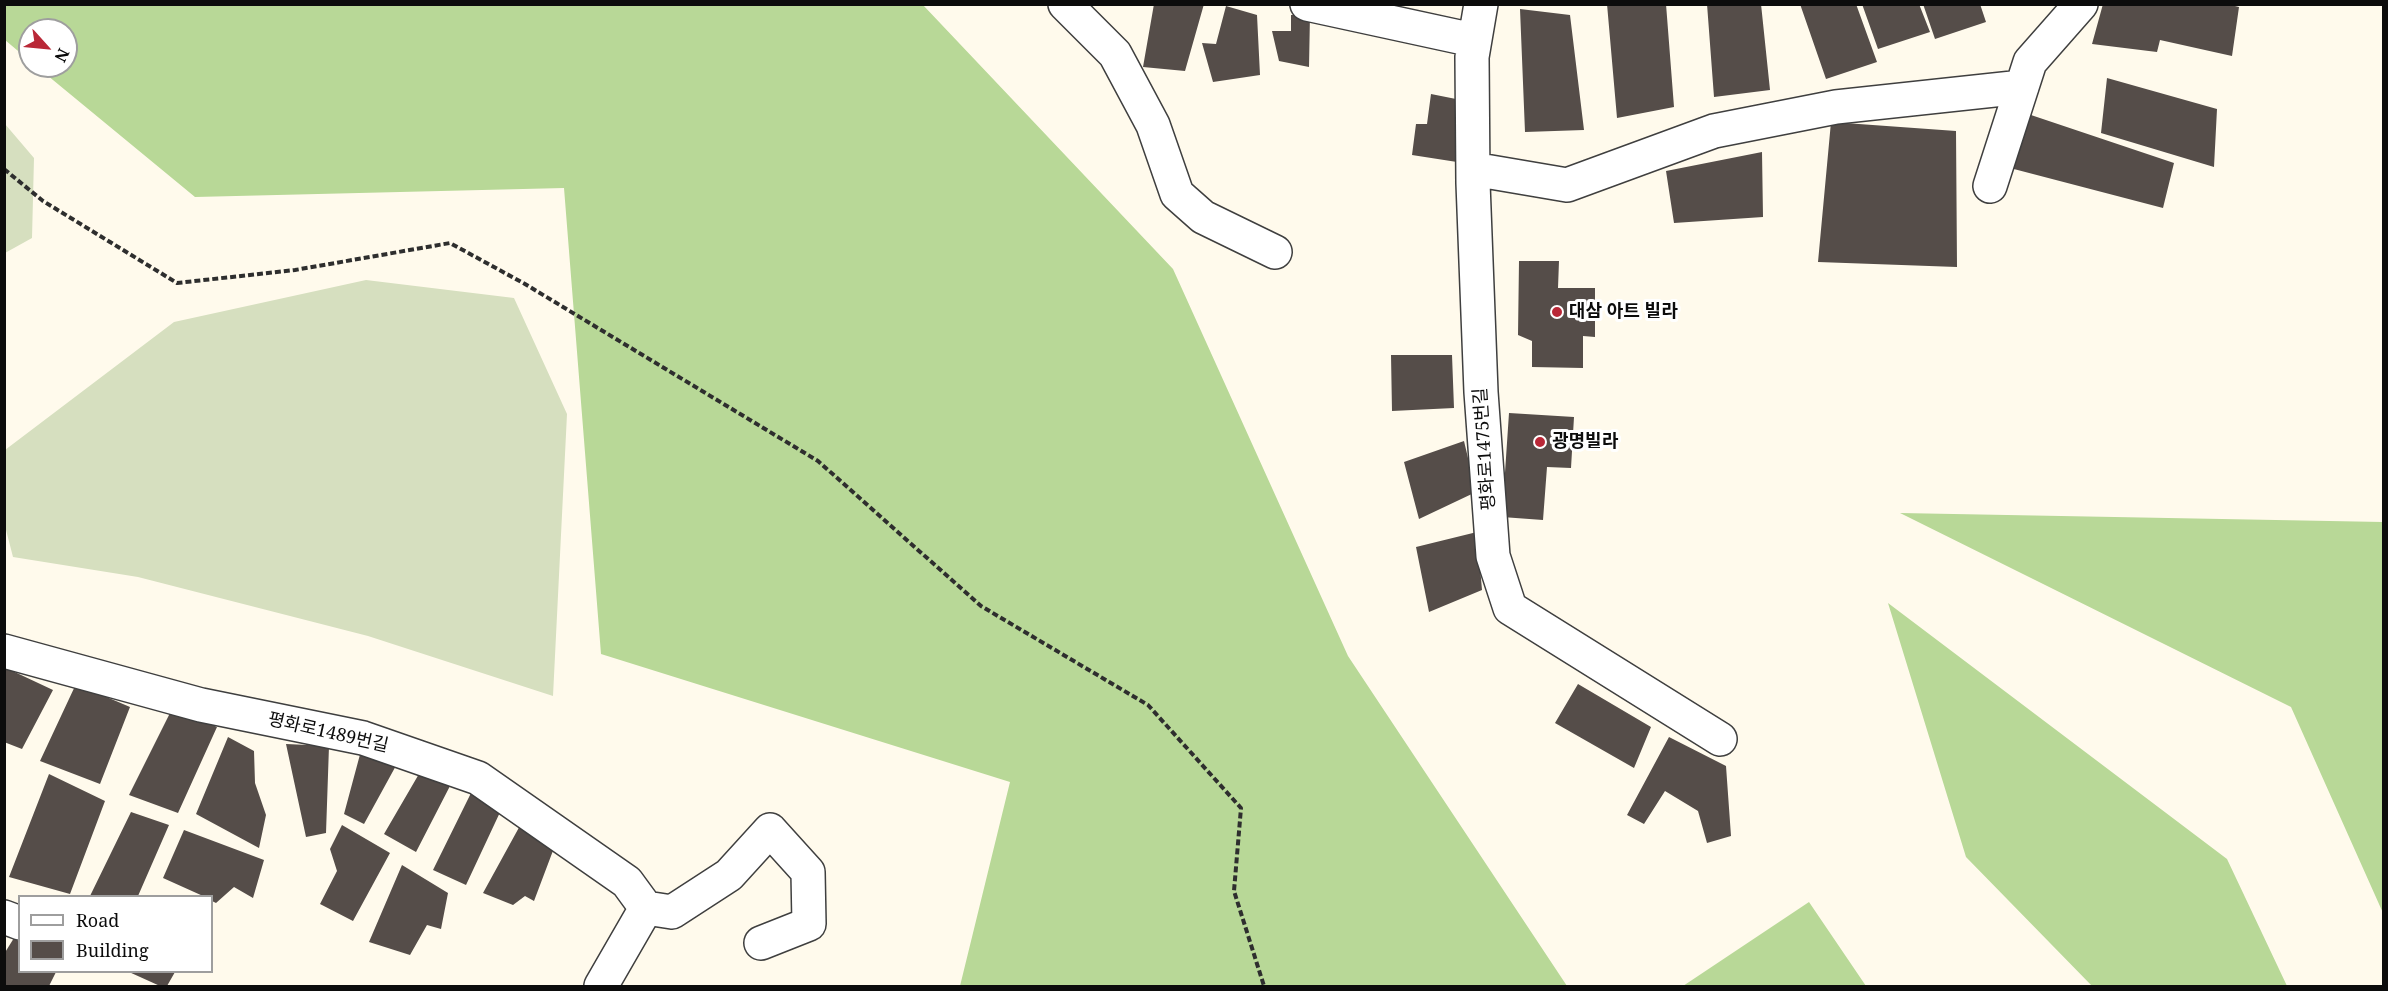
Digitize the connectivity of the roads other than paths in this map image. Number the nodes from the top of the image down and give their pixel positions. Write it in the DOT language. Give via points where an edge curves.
graph roads {
  1 [pos="1065,4"];
  2 [pos="1307,4"];
  3 [pos="1481,4"];
  4 [pos="2066,11"];
  5 [pos="1473,40"];
  6 [pos="2022,87"];
  7 [pos="1473,169"];
  8 [pos="1990,186"];
  9 [pos="1275,252"];
  10 [pos="4,651"];
  11 [pos="1720,739"];
  12 [pos="646,908"];
  13 [pos="761,943"];
  14 [pos="601,987"];
  1 -- 9 [label="street" via="1115,54 1153,125 1177,194 1203,217"];
  2 -- 5 [label="street"];
  3 -- 5 [label="street, 평화로1475번길"];
  4 -- 6 [label="street" via="2030,62"];
  5 -- 7 [label="street, 평화로1475번길"];
  6 -- 7 [label="street" via="1836,107 1714,131 1567,185"];
  6 -- 8 [label="street"];
  7 -- 11 [label="street, 평화로1475번길" via="1481,392 1493,556 1510,608"];
  10 -- 12 [label="street, 평화로1489번길" via="201,705 363,738 478,778 627,882"];
  12 -- 13 [label="street" via="672,912 729,875 770,830 808,872 809,924"];
  12 -- 14 [label="street"];
}
